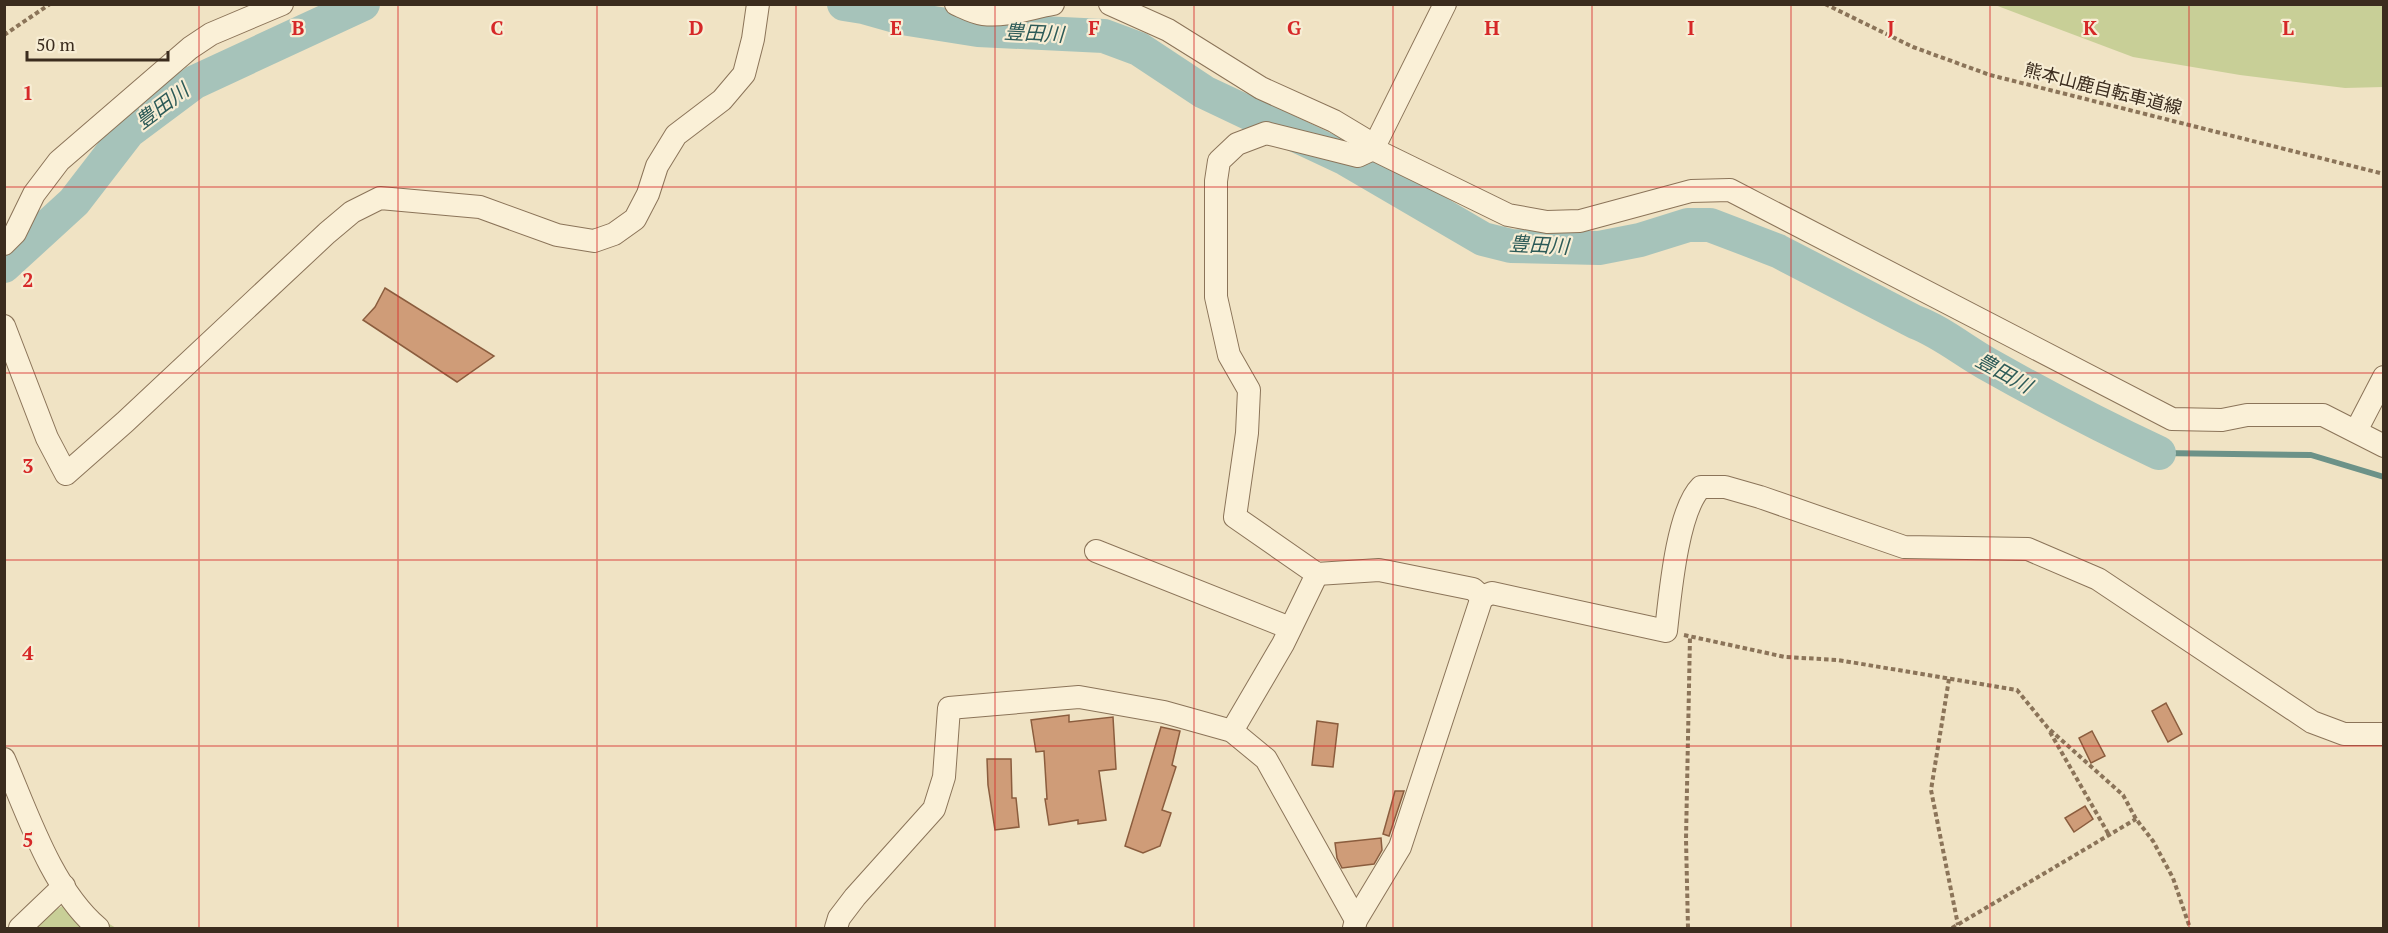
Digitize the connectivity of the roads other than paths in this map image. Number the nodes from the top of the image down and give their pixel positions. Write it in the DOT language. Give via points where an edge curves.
graph roads {
  1 [pos="282,4"];
  2 [pos="758,4"];
  3 [pos="957,4"];
  4 [pos="1053,4"];
  5 [pos="1110,4"];
  6 [pos="1445,4"];
  7 [pos="1373,148"];
  8 [pos="4,244"];
  9 [pos="4,326"];
  10 [pos="2384,377"];
  11 [pos="2356,431"];
  12 [pos="2384,446"];
  13 [pos="1096,551"];
  14 [pos="1317,574"];
  15 [pos="1482,597"];
  16 [pos="1290,628"];
  17 [pos="1232,730"];
  18 [pos="2384,734"];
  19 [pos="4,759"];
  20 [pos="64,886"];
  21 [pos="1355,924"];
  22 [pos="20,928"];
  23 [pos="98,928"];
  24 [pos="836,928"];
  1 -- 8 [label="street" via="211,34 190,48 59,161 34,194 15,233"];
  2 -- 9 [label="street" via="744,74 722,100 676,135 657,166 635,219 614,234 594,241 557,235 480,207 380,198 352,212 327,233 66,474 47,438"];
  3 -- 4 [label="street" via="982,14 1014,13"];
  5 -- 7 [label="street" via="1168,30 1261,88 1334,121"];
  6 -- 7 [label="street"];
  7 -- 11 [label="street" via="1508,214 1547,222 1580,221 1691,191 1730,190 2172,419 2323,415"];
  7 -- 14 [label="street" via="1358,156 1266,133 1237,144 1219,161 1216,181 1216,297 1229,355 1249,390 1235,517"];
  10 -- 11 [label="street"];
  11 -- 12 [label="street"];
  13 -- 16 [label="street"];
  14 -- 15 [label="street" via="1379,570 1473,589"];
  14 -- 16 [label="street"];
  15 -- 18 [label="street" via="1492,593 1666,631 1671,582 1691,501 1701,487 1725,487 1904,547 2028,549 2060,560 2098,579 2312,722 2344,734"];
  15 -- 21 [label="street" via="1400,848"];
  16 -- 17 [label="street"];
  17 -- 21 [label="street" via="1266,759"];
  17 -- 24 [label="street" via="1164,712 1079,697 949,708 944,777 934,809 855,897"];
  19 -- 20 [label="street" via="34,831"];
  20 -- 22 [label="street"];
  20 -- 23 [label="street" via="71,901"];
}
